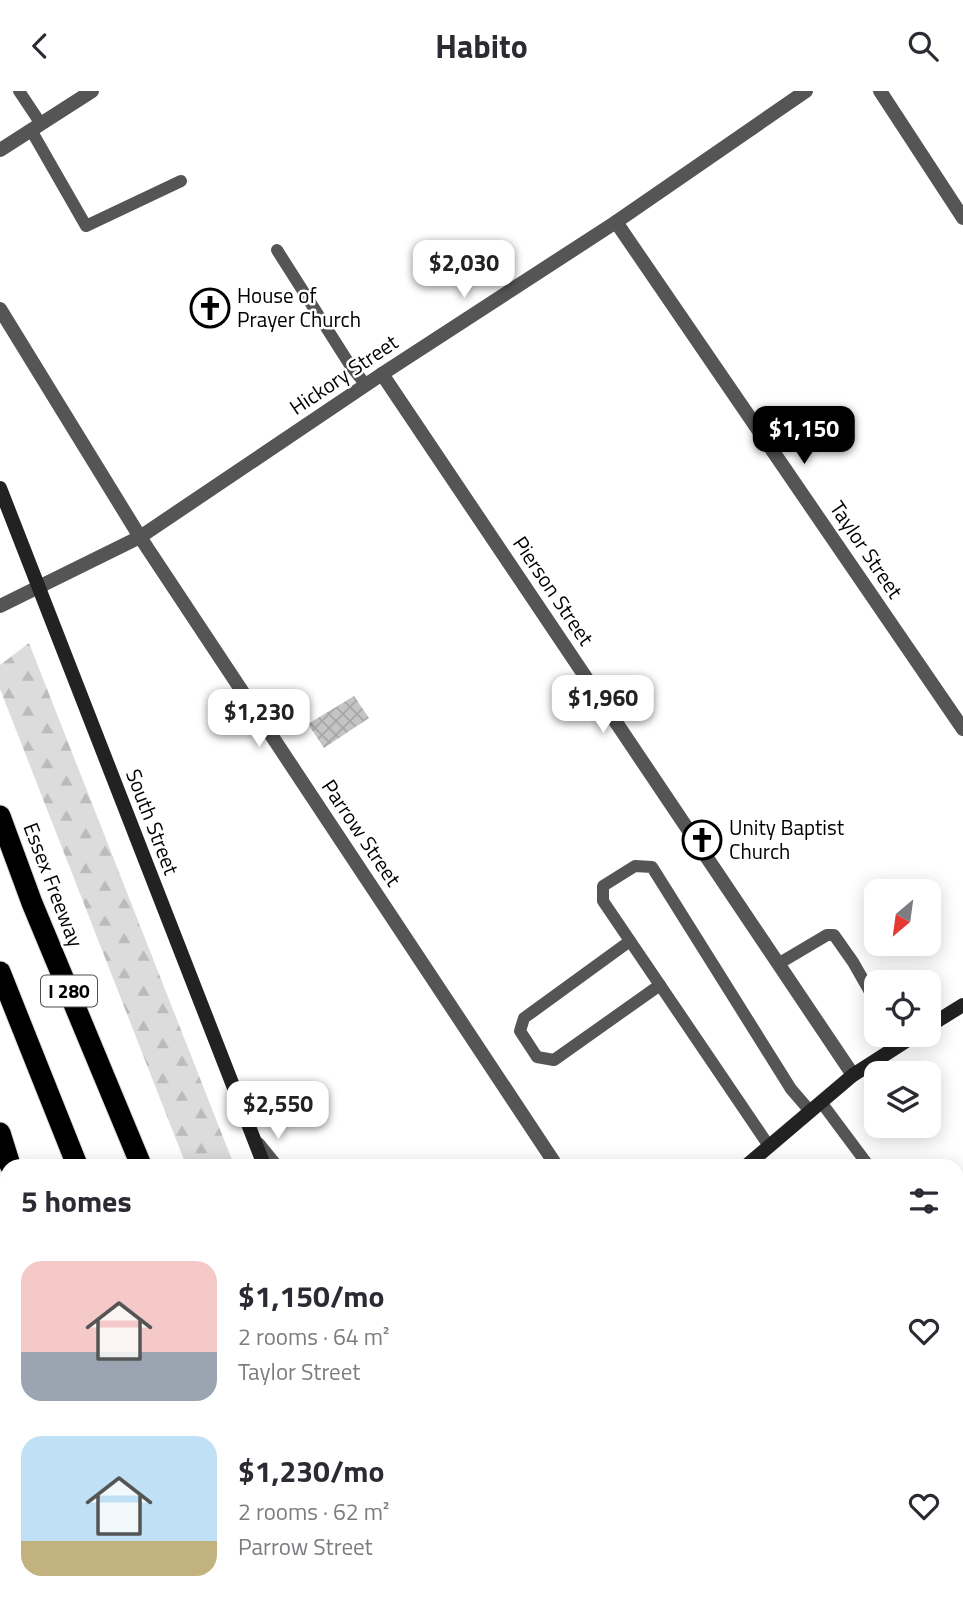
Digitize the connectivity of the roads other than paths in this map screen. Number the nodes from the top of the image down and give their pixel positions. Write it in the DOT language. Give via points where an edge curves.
graph roads {
  1 [pos="19,91"];
  2 [pos="93,91"];
  3 [pos="806,91"];
  4 [pos="880,91"];
  5 [pos="36,127"];
  6 [pos="0,150"];
  7 [pos="181,181"];
  8 [pos="963,218"];
  9 [pos="617,222"];
  10 [pos="277,250"];
  11 [pos="0,309"];
  12 [pos="382,374"];
  13 [pos="366,385"];
  14 [pos="0,488"];
  15 [pos="140,537"];
  16 [pos="37,586"];
  17 [pos="0,606"];
  18 [pos="963,729"];
  19 [pos="0,816"];
  20 [pos="629,941"];
  21 [pos="778,964"];
  22 [pos="0,972"];
  23 [pos="864,981"];
  24 [pos="660,985"];
  25 [pos="963,1005"];
  26 [pos="941,1019"];
  27 [pos="888,1047"];
  28 [pos="853,1075"];
  29 [pos="816,1107"];
  30 [pos="0,1133"];
  31 [pos="253,1137"];
  32 [pos="769,1146"];
  33 [pos="8,1159"];
  34 [pos="75,1159"];
  35 [pos="139,1159"];
  36 [pos="262,1159"];
  37 [pos="270,1159"];
  38 [pos="552,1159"];
  39 [pos="754,1159"];
  40 [pos="863,1159"];
  1 -- 5 [label="lane"];
  2 -- 5 [label="street"];
  3 -- 9 [label="street, Hickory Street"];
  4 -- 8 [label="street"];
  5 -- 6 [label="street"];
  5 -- 7 [label="lane" via="86,226"];
  9 -- 12 [label="street, Hickory Street"];
  9 -- 18 [label="street, Taylor Street"];
  10 -- 13 [label="lane"];
  11 -- 15 [label="street, Parrow Street"];
  12 -- 13 [label="street, Hickory Street"];
  12 -- 21 [label="street, Pierson Street"];
  13 -- 15 [label="street, Hickory Street"];
  14 -- 16 [label="main road, South Street"];
  15 -- 16 [label="street, Hickory Street"];
  15 -- 38 [label="street, Parrow Street"];
  16 -- 17 [label="street, Hickory Street"];
  16 -- 31 [label="main road, South Street"];
  19 -- 35 [label="highway, Essex Freeway / I 280"];
  20 -- 24 [label="lane"];
  20 -- 24 [label="lane" via="524,1018 520,1031 537,1057 554,1061"];
  20 -- 29 [label="lane" via="603,901 603,887 635,866 652,867 791,1089"];
  21 -- 23 [label="lane" via="827,935 834,936"];
  21 -- 28 [label="street, Pierson Street"];
  22 -- 34 [label="highway, I 280"];
  24 -- 32 [label="lane"];
  25 -- 26 [label="main road"];
  27 -- 28 [label="main road"];
  28 -- 29 [label="main road"];
  29 -- 32 [label="main road"];
  29 -- 40 [label="lane"];
  30 -- 33 [label="highway"];
  31 -- 36 [label="main road"];
  31 -- 37 [label="street, South Street"];
  32 -- 39 [label="main road"];
}
